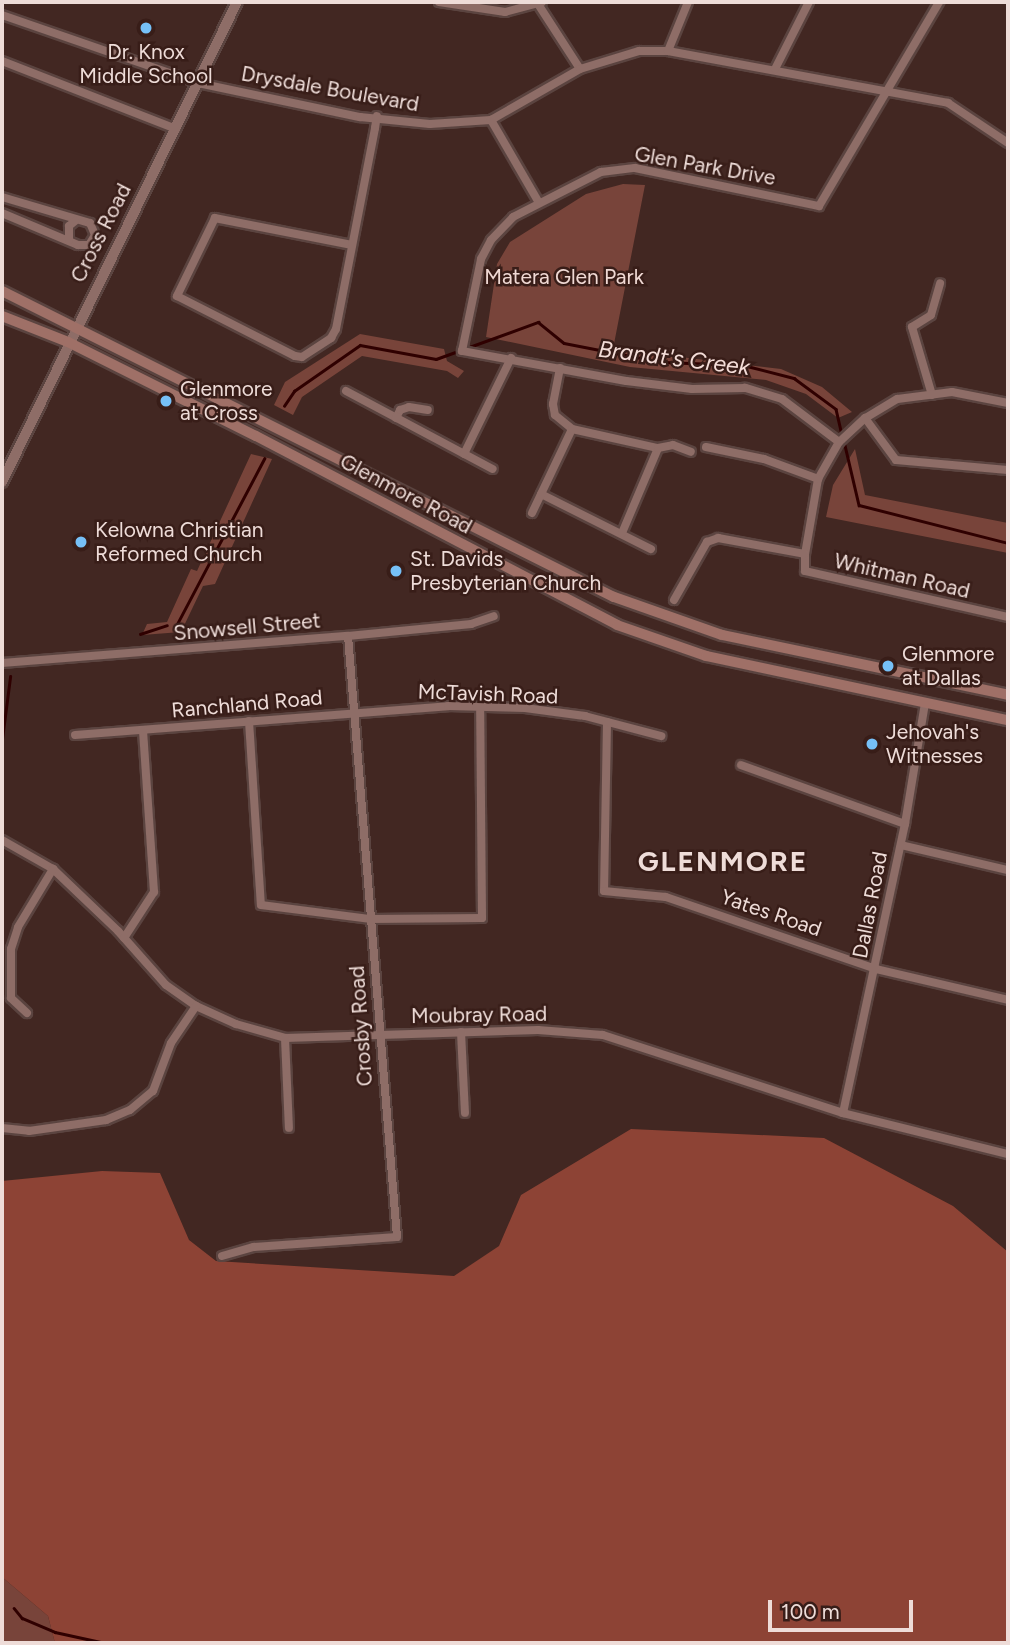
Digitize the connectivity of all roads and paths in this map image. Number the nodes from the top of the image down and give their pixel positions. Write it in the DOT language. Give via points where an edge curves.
graph roads {
  1 [pos="237,2"];
  2 [pos="439,2"];
  3 [pos="688,2"];
  4 [pos="809,2"];
  5 [pos="939,2"];
  6 [pos="540,3"];
  7 [pos="2,15"];
  8 [pos="668,51"];
  9 [pos="2,61"];
  10 [pos="580,69"];
  11 [pos="775,69"];
  12 [pos="198,83"];
  13 [pos="888,90"];
  14 [pos="377,116"];
  15 [pos="491,120"];
  16 [pos="176,129"];
  17 [pos="1008,143"];
  18 [pos="2,197"];
  19 [pos="538,201"];
  20 [pos="2,213"];
  21 [pos="75,221"];
  22 [pos="69,240"];
  23 [pos="352,245"];
  24 [pos="940,283"];
  25 [pos="2,291"];
  26 [pos="2,316"];
  27 [pos="76,325"];
  28 [pos="68,342"];
  29 [pos="511,358"];
  30 [pos="560,368"];
  31 [pos="346,391"];
  32 [pos="932,394"];
  33 [pos="1008,404"];
  34 [pos="428,410"];
  35 [pos="396,418"];
  36 [pos="865,418"];
  37 [pos="572,429"];
  38 [pos="839,442"];
  39 [pos="706,447"];
  40 [pos="658,448"];
  41 [pos="691,452"];
  42 [pos="464,454"];
  43 [pos="493,470"];
  44 [pos="1008,470"];
  45 [pos="818,479"];
  46 [pos="2,482"];
  47 [pos="541,495"];
  48 [pos="532,513"];
  49 [pos="622,533"];
  50 [pos="651,549"];
  51 [pos="804,554"];
  52 [pos="674,600"];
  53 [pos="494,616"];
  54 [pos="1008,617"];
  55 [pos="348,636"];
  56 [pos="2,663"];
  57 [pos="1008,695"];
  58 [pos="925,703"];
  59 [pos="480,707"];
  60 [pos="353,713"];
  61 [pos="1008,720"];
  62 [pos="249,722"];
  63 [pos="607,722"];
  64 [pos="143,730"];
  65 [pos="75,735"];
  66 [pos="661,736"];
  67 [pos="741,765"];
  68 [pos="905,824"];
  69 [pos="2,840"];
  70 [pos="901,845"];
  71 [pos="53,869"];
  72 [pos="1008,870"];
  73 [pos="371,919"];
  74 [pos="124,938"];
  75 [pos="876,969"];
  76 [pos="1008,999"];
  77 [pos="196,1006"];
  78 [pos="26,1013"];
  79 [pos="461,1032"];
  80 [pos="379,1034"];
  81 [pos="285,1038"];
  82 [pos="843,1113"];
  83 [pos="465,1114"];
  84 [pos="2,1128"];
  85 [pos="289,1128"];
  86 [pos="1008,1154"];
  87 [pos="222,1256"];
  1 -- 12 [label="street, Cross Road"];
  2 -- 6 [label="street" via="505,12"];
  3 -- 8 [label="street"];
  4 -- 11 [label="street"];
  5 -- 13 [label="street, Glen Park Drive"];
  6 -- 10 [label="street"];
  7 -- 12 [label="street, Drysdale Boulevard"];
  8 -- 10 [label="street, Drysdale Boulevard" via="639,51"];
  8 -- 11 [label="street, Drysdale Boulevard"];
  9 -- 16 [label="street"];
  10 -- 15 [label="street, Drysdale Boulevard"];
  11 -- 13 [label="street, Drysdale Boulevard"];
  12 -- 14 [label="street, Drysdale Boulevard"];
  12 -- 16 [label="street, Cross Road"];
  13 -- 17 [label="street, Drysdale Boulevard" via="948,103"];
  13 -- 19 [label="street, Glen Park Drive" via="819,206 635,168 601,172"];
  14 -- 15 [label="street, Drysdale Boulevard" via="430,124"];
  14 -- 23 [label="street"];
  15 -- 19 [label="street"];
  16 -- 27 [label="street, Cross Road"];
  18 -- 21 [label="street"];
  19 -- 29 [label="street, Glen Park Drive" via="506,225 481,259 462,351"];
  20 -- 22 [label="street"];
  21 -- 22 [label="street" via="69,226"];
  21 -- 22 [label="street" via="90,223 94,240 85,246"];
  23 -- 23 [label="street" via="331,338 302,357 177,296 215,218"];
  24 -- 32 [label="street" via="931,315 912,327"];
  25 -- 27 [label="main road, Glenmore Road"];
  26 -- 28 [label="main road, Glenmore Road"];
  27 -- 28 [label="street, Cross Road"];
  27 -- 57 [label="main road, Glenmore Road" via="614,597 722,635"];
  28 -- 46 [label="street, Cross Road"];
  28 -- 58 [label="main road, Glenmore Road" via="617,625 706,656"];
  29 -- 30 [label="street, Glen Park Drive"];
  29 -- 42 [label="street"];
  30 -- 37 [label="street" via="555,415"];
  30 -- 38 [label="street, Glen Park Drive" via="678,387 745,388 782,399"];
  31 -- 35 [label="street"];
  32 -- 33 [label="street, Whitman Road" via="952,392"];
  32 -- 36 [label="street, Whitman Road" via="897,399"];
  34 -- 35 [label="street" via="409,407 400,410"];
  35 -- 42 [label="street"];
  36 -- 38 [label="street, Whitman Road"];
  36 -- 44 [label="street" via="896,460"];
  37 -- 40 [label="street"];
  37 -- 47 [label="street"];
  38 -- 45 [label="street, Whitman Road"];
  39 -- 45 [label="street" via="764,459"];
  40 -- 41 [label="street" via="673,445"];
  40 -- 49 [label="street"];
  42 -- 43 [label="street"];
  45 -- 51 [label="street, Whitman Road"];
  47 -- 48 [label="street"];
  47 -- 49 [label="street"];
  49 -- 50 [label="street"];
  51 -- 52 [label="street, Whitman Road" via="718,538 698,552"];
  51 -- 54 [label="street, Whitman Road" via="806,571"];
  53 -- 55 [label="street, Snowsell Street" via="471,624"];
  55 -- 56 [label="street, Snowsell Street"];
  55 -- 60 [label="street, Crosby Road"];
  58 -- 61 [label="main road, Glenmore Road"];
  58 -- 68 [label="street, Dallas Road"];
  59 -- 60 [label="street, McTavish Road"];
  59 -- 63 [label="street, McTavish Road" via="525,708"];
  59 -- 73 [label="street" via="482,918"];
  60 -- 62 [label="street, Ranchland Road"];
  60 -- 73 [label="street, Crosby Road"];
  62 -- 64 [label="street, Ranchland Road"];
  62 -- 73 [label="street" via="261,905"];
  63 -- 66 [label="street, McTavish Road"];
  63 -- 75 [label="street, Yates Road" via="604,891 667,897"];
  64 -- 65 [label="street, Ranchland Road"];
  64 -- 74 [label="street" via="154,892"];
  67 -- 68 [label="street"];
  68 -- 70 [label="street, Dallas Road"];
  69 -- 71 [label="street, Moubray Road"];
  70 -- 72 [label="street"];
  70 -- 75 [label="street, Dallas Road"];
  71 -- 74 [label="street, Moubray Road"];
  71 -- 78 [label="street" via="18,927 11,949 11,998"];
  73 -- 80 [label="street, Crosby Road"];
  74 -- 77 [label="street, Moubray Road" via="166,985"];
  75 -- 76 [label="street, Yates Road"];
  75 -- 82 [label="street, Dallas Road"];
  77 -- 81 [label="street, Moubray Road"];
  77 -- 84 [label="street" via="172,1043 153,1091 130,1110 106,1120"];
  79 -- 80 [label="street, Moubray Road"];
  79 -- 82 [label="street, Moubray Road" via="538,1030 603,1035"];
  79 -- 83 [label="street"];
  80 -- 81 [label="street, Moubray Road"];
  80 -- 87 [label="street, Crosby Road" via="397,1237 254,1247"];
  81 -- 85 [label="street"];
  82 -- 86 [label="street, Moubray Road"];
}
